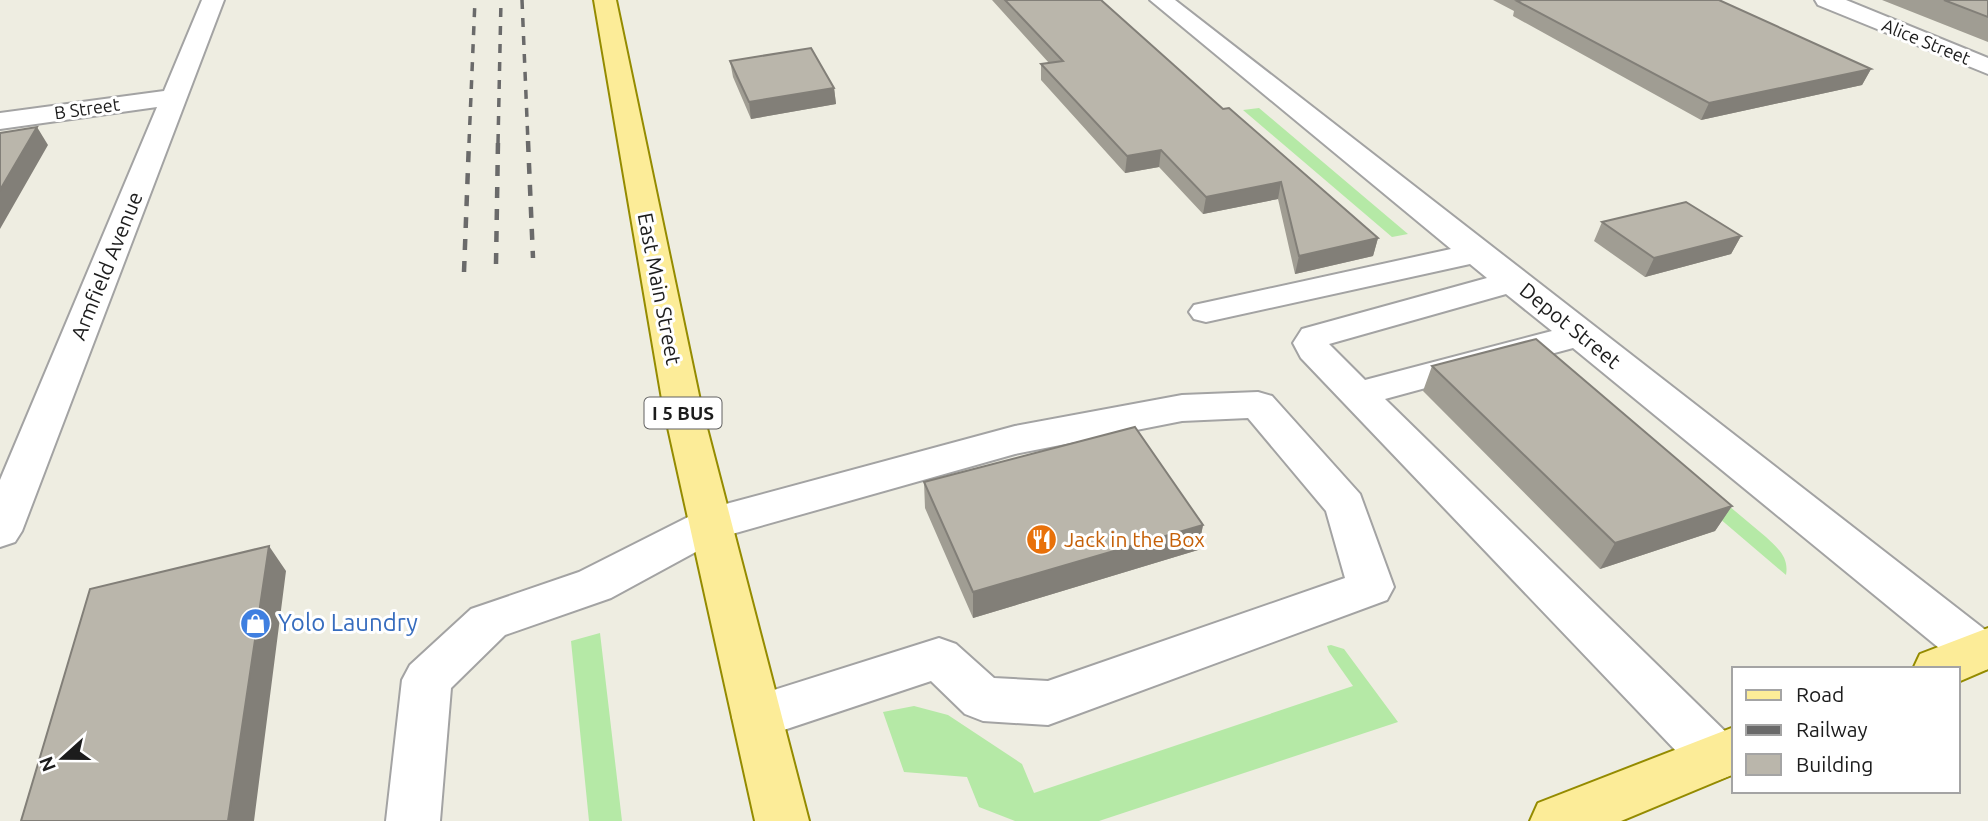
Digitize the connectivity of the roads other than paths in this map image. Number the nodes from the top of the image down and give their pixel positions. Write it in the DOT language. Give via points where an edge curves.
graph roads {
  1 [pos="213,0"];
  2 [pos="605,0"];
  3 [pos="1161,0"];
  4 [pos="1836,9"];
  5 [pos="1930,43"];
  6 [pos="1906,48"];
  7 [pos="1988,67"];
  8 [pos="174,97"];
  9 [pos="0,121"];
  10 [pos="1478,253"];
  11 [pos="1513,281"];
  12 [pos="1206,312"];
  13 [pos="1581,335"];
  14 [pos="1358,394"];
  15 [pos="15,460"];
  16 [pos="711,524"];
  17 [pos="0,531"];
  18 [pos="1967,656"];
  19 [pos="757,716"];
  20 [pos="1725,753"];
  21 [pos="413,821"];
  22 [pos="782,821"];
  23 [pos="1557,821"];
  1 -- 8 [label="street, Armfield Avenue"];
  2 -- 16 [label="main road, East Main Street / I 5 BUS" via="682,405"];
  3 -- 10 [label="street, Depot Street"];
  4 -- 5 [label="street, Alice Street"];
  5 -- 6 [label="street"];
  5 -- 7 [label="street, Alice Street"];
  8 -- 9 [label="street, B Street"];
  8 -- 15 [label="street, Armfield Avenue"];
  10 -- 11 [label="street, Depot Street"];
  10 -- 12 [label="street"];
  11 -- 13 [label="street, Depot Street"];
  11 -- 14 [label="street" via="1315,337 1311,343 1314,350"];
  13 -- 14 [label="street"];
  13 -- 18 [label="street, Depot Street"];
  14 -- 20 [label="street"];
  15 -- 17 [label="street, Armfield Avenue"];
  16 -- 19 [label="main road, East Main Street / I 5 BUS"];
  16 -- 19 [label="street" via="1016,440 1182,408 1258,405 1345,505 1371,587 1048,703 983,699 939,658"];
  16 -- 21 [label="street" via="596,585 488,622 427,680"];
  19 -- 22 [label="main road, East Main Street / I 5 BUS"];
  20 -- 23 [label="main road"];
}
